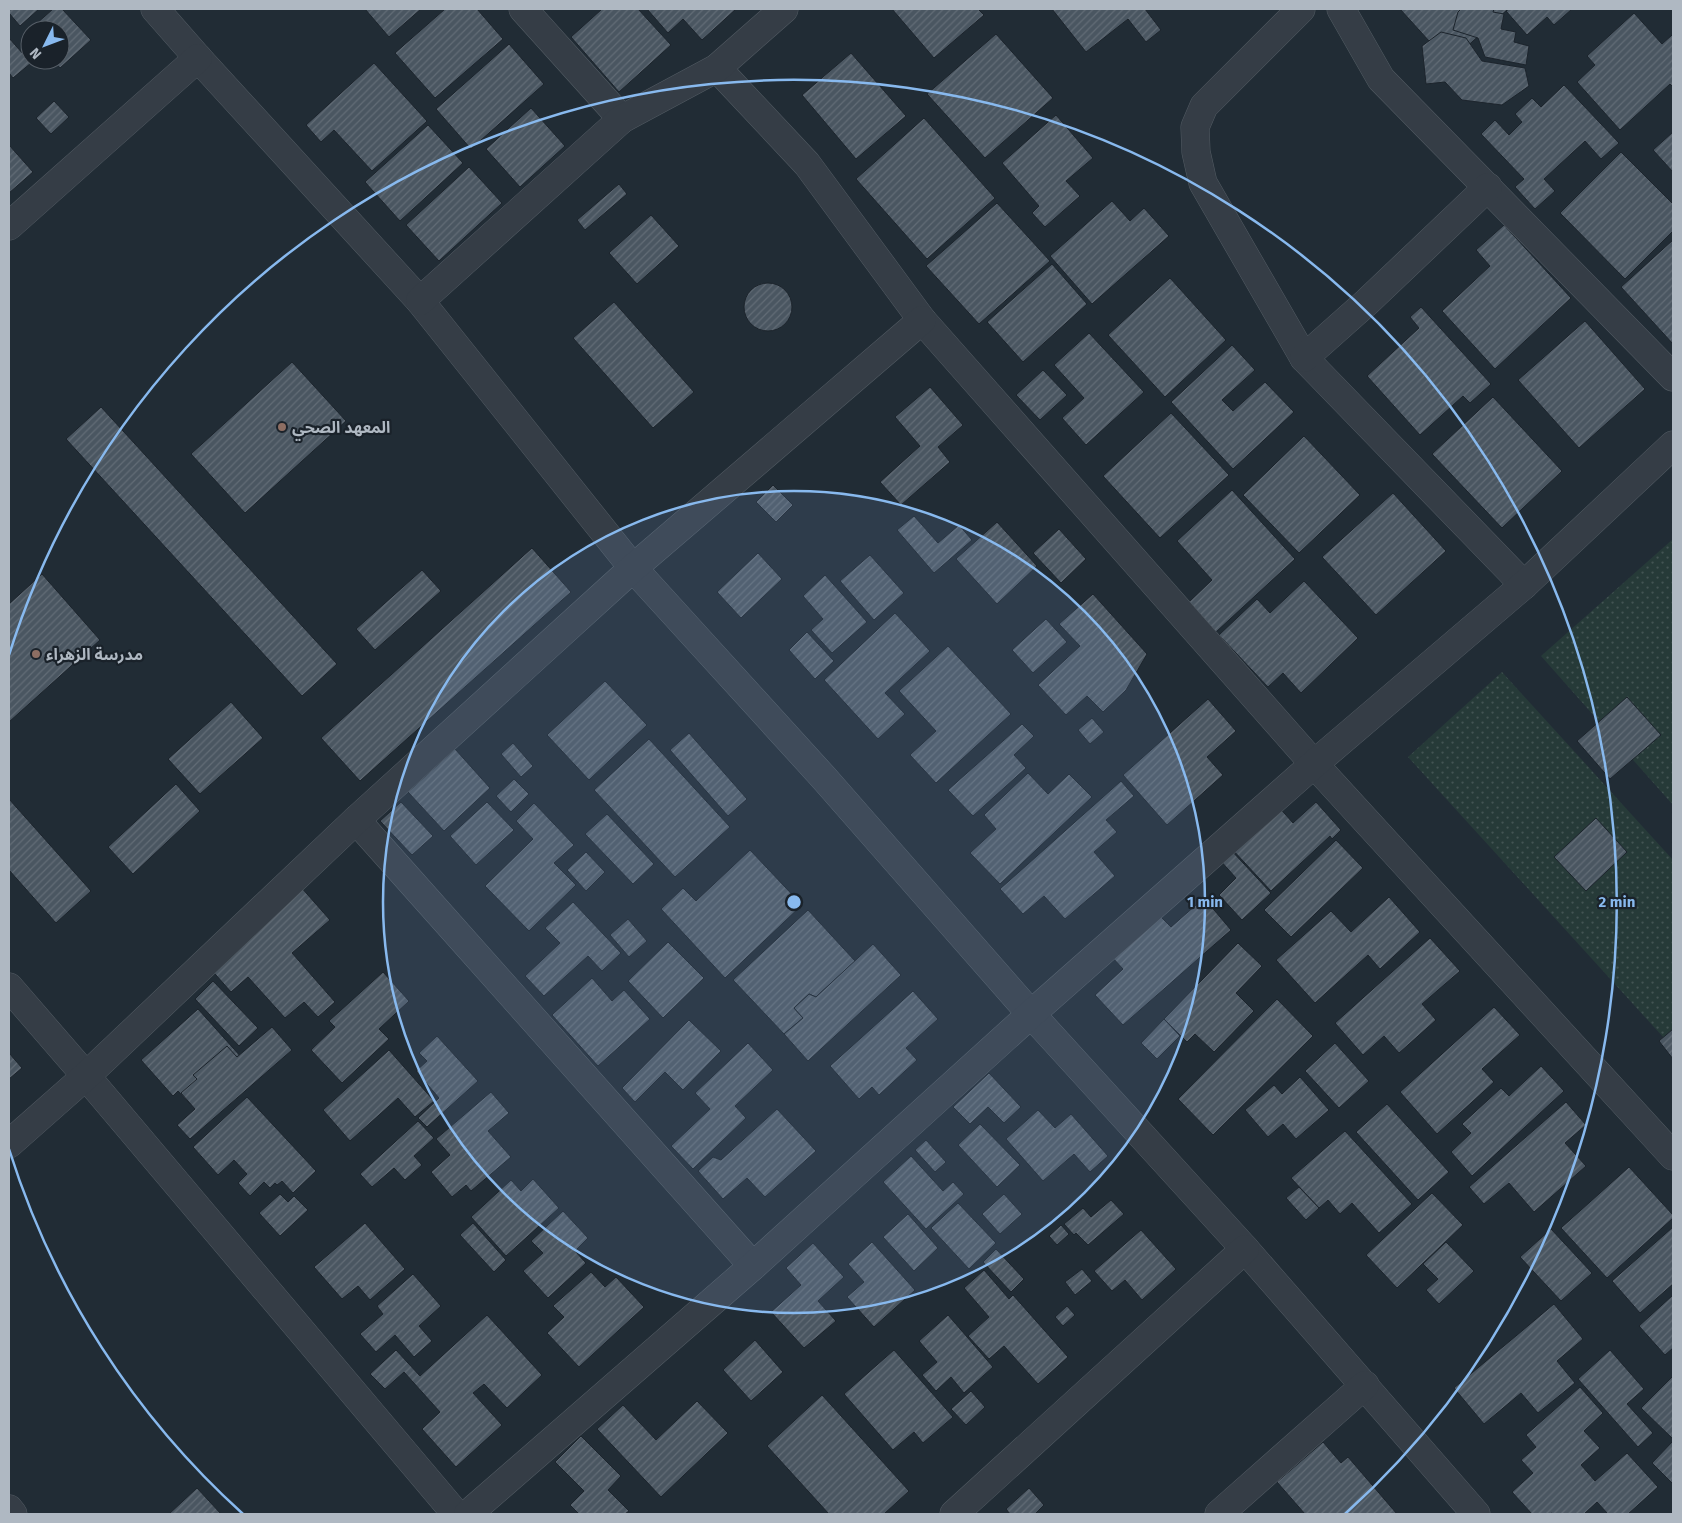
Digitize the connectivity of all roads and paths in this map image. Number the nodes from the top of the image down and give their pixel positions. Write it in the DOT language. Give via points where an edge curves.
graph roads {
  1 [pos="155,9"];
  2 [pos="523,9"];
  3 [pos="784,9"];
  4 [pos="1300,9"];
  5 [pos="1341,9"];
  6 [pos="198,58"];
  7 [pos="718,68"];
  8 [pos="622,119"];
  9 [pos="1488,187"];
  10 [pos="9,226"];
  11 [pos="420,301"];
  12 [pos="922,320"];
  13 [pos="1304,358"];
  14 [pos="1673,377"];
  15 [pos="1673,444"];
  16 [pos="633,568"];
  17 [pos="1524,586"];
  18 [pos="1314,764"];
  19 [pos="356,820"];
  20 [pos="9,987"];
  21 [pos="1031,1014"];
  22 [pos="86,1076"];
  23 [pos="9,1144"];
  24 [pos="1673,1156"];
  25 [pos="1245,1249"];
  26 [pos="753,1266"];
  27 [pos="1365,1385"];
  28 [pos="9,1509"];
  29 [pos="13,1514"];
  30 [pos="456,1514"];
  31 [pos="468,1514"];
  32 [pos="954,1514"];
  33 [pos="1219,1514"];
  34 [pos="1476,1514"];
  1 -- 6 [label="street"];
  2 -- 8 [label="street"];
  3 -- 7 [label="street"];
  4 -- 13 [label="street" via="1204,106 1195,127 1196,152 1203,183"];
  5 -- 9 [label="street" via="1380,79"];
  6 -- 10 [label="street"];
  6 -- 11 [label="street"];
  7 -- 8 [label="street"];
  7 -- 12 [label="street" via="807,164"];
  8 -- 11 [label="street"];
  9 -- 13 [label="street"];
  9 -- 14 [label="street"];
  11 -- 16 [label="street"];
  12 -- 16 [label="street"];
  12 -- 18 [label="street"];
  13 -- 17 [label="street"];
  15 -- 17 [label="street"];
  16 -- 19 [label="street"];
  16 -- 21 [label="street" via="824,778"];
  17 -- 18 [label="street"];
  18 -- 21 [label="street"];
  18 -- 24 [label="street"];
  19 -- 22 [label="street"];
  19 -- 26 [label="street"];
  20 -- 22 [label="street"];
  21 -- 25 [label="street"];
  21 -- 26 [label="street"];
  22 -- 23 [label="street"];
  22 -- 30 [label="street"];
  25 -- 27 [label="street"];
  25 -- 32 [label="street"];
  26 -- 31 [label="street"];
  27 -- 33 [label="street"];
  27 -- 34 [label="street"];
  28 -- 29 [label="street"];
}
